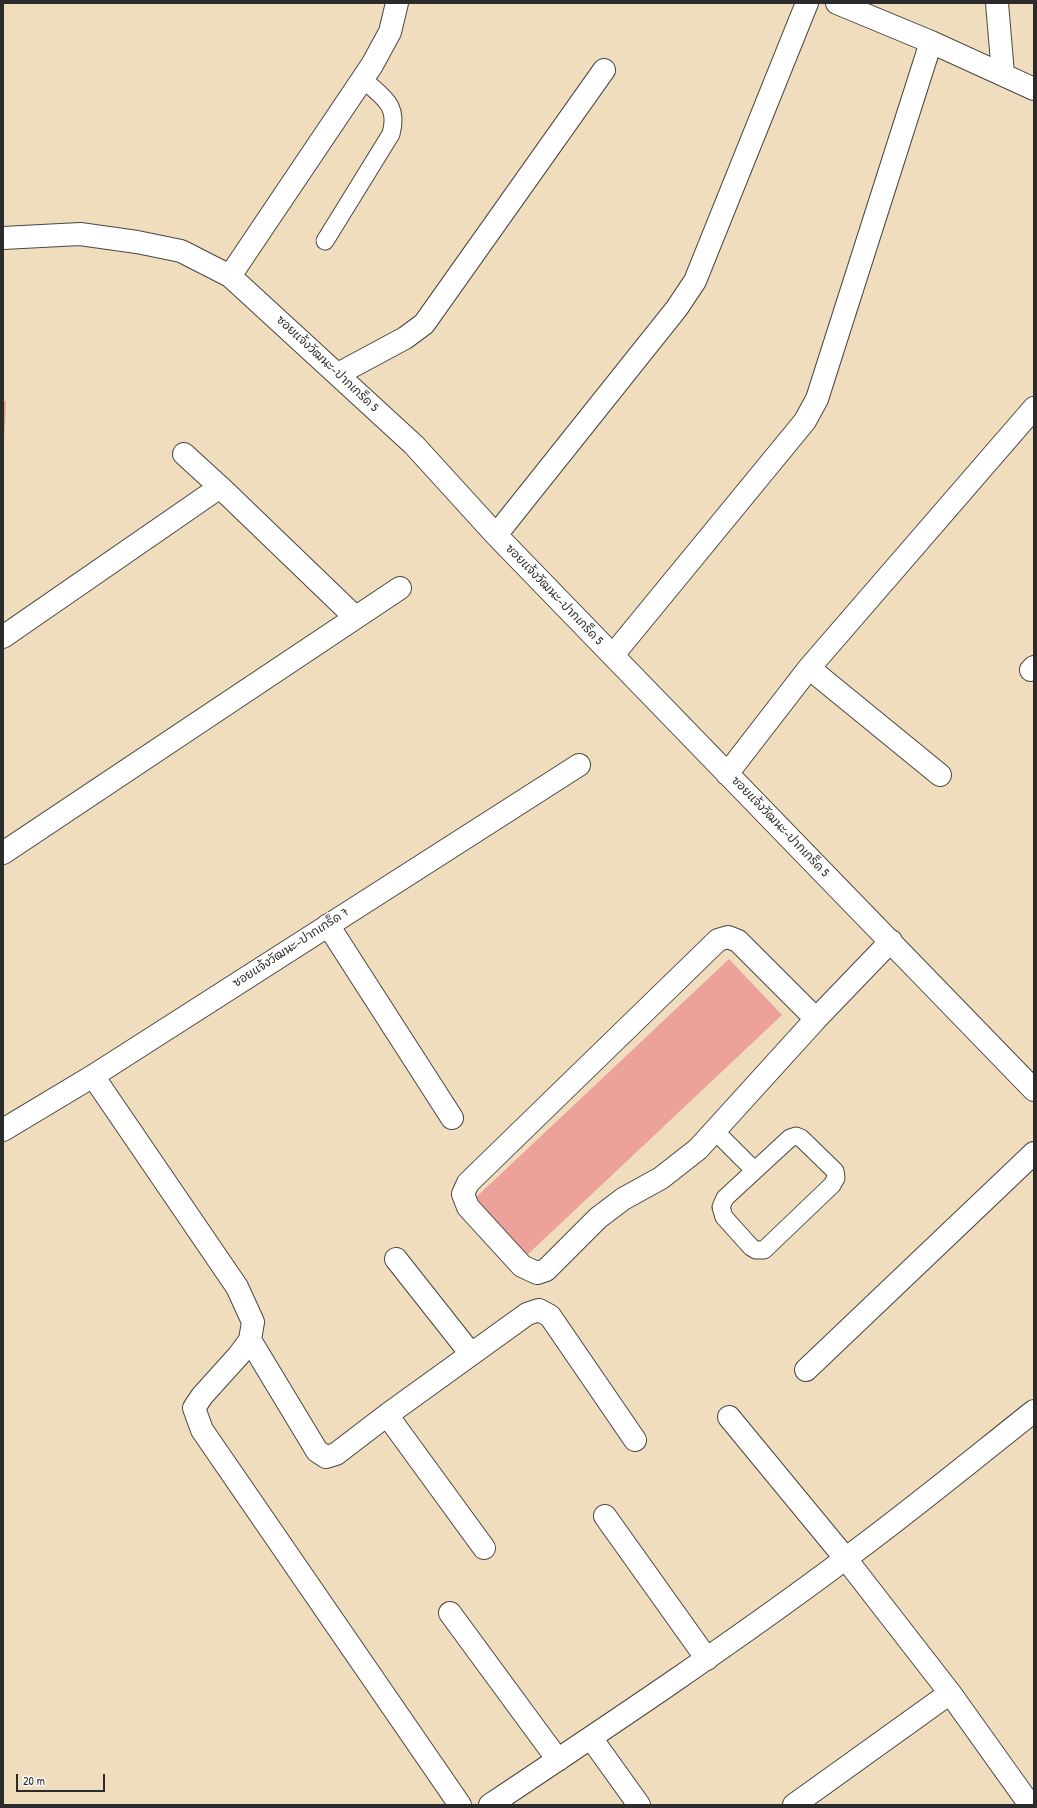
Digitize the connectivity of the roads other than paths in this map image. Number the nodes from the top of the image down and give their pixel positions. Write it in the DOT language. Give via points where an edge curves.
graph roads {
  1 [pos="397,3"];
  2 [pos="807,3"];
  3 [pos="837,3"];
  4 [pos="997,3"];
  5 [pos="931,42"];
  6 [pos="604,70"];
  7 [pos="1002,74"];
  8 [pos="362,79"];
  9 [pos="1034,89"];
  10 [pos="3,238"];
  11 [pos="325,241"];
  12 [pos="230,276"];
  13 [pos="338,374"];
  14 [pos="1034,408"];
  15 [pos="184,454"];
  16 [pos="220,487"];
  17 [pos="496,535"];
  18 [pos="400,588"];
  19 [pos="355,617"];
  20 [pos="3,636"];
  21 [pos="613,655"];
  22 [pos="809,668"];
  23 [pos="579,765"];
  24 [pos="728,774"];
  25 [pos="940,774"];
  26 [pos="3,853"];
  27 [pos="328,925"];
  28 [pos="891,941"];
  29 [pos="816,1019"];
  30 [pos="93,1076"];
  31 [pos="1034,1090"];
  32 [pos="452,1118"];
  33 [pos="3,1130"];
  34 [pos="715,1131"];
  35 [pos="1034,1153"];
  36 [pos="754,1170"];
  37 [pos="396,1259"];
  38 [pos="250,1340"];
  39 [pos="472,1354"];
  40 [pos="806,1370"];
  41 [pos="1034,1411"];
  42 [pos="387,1415"];
  43 [pos="729,1417"];
  44 [pos="635,1440"];
  45 [pos="605,1516"];
  46 [pos="484,1548"];
  47 [pos="846,1559"];
  48 [pos="450,1613"];
  49 [pos="707,1659"];
  50 [pos="950,1693"];
  51 [pos="591,1738"];
  52 [pos="558,1760"];
  53 [pos="460,1805"];
  54 [pos="490,1805"];
  55 [pos="639,1805"];
  56 [pos="794,1805"];
  57 [pos="1030,1805"];
  1 -- 8 [label="street" via="390,32"];
  2 -- 17 [label="street" via="695,281 677,308"];
  3 -- 5 [label="street"];
  4 -- 7 [label="street"];
  5 -- 7 [label="street"];
  5 -- 21 [label="street" via="814,404 805,421"];
  6 -- 13 [label="street" via="424,324 405,338"];
  7 -- 9 [label="street"];
  8 -- 11 [label="lane" via="390,105 395,120 391,134"];
  8 -- 12 [label="street"];
  10 -- 12 [label="street, ซอยแจ้งวัฒนะ-ปากเกร็ด 5" via="80,234 137,242 181,251"];
  12 -- 13 [label="street, ซอยแจ้งวัฒนะ-ปากเกร็ด 5"];
  13 -- 17 [label="street, ซอยแจ้งวัฒนะ-ปากเกร็ด 5" via="414,445"];
  14 -- 22 [label="street"];
  15 -- 16 [label="street"];
  16 -- 19 [label="street"];
  16 -- 20 [label="street"];
  17 -- 21 [label="street, ซอยแจ้งวัฒนะ-ปากเกร็ด 5"];
  18 -- 19 [label="street"];
  19 -- 26 [label="street"];
  21 -- 24 [label="street, ซอยแจ้งวัฒนะ-ปากเกร็ด 5"];
  22 -- 24 [label="street"];
  22 -- 25 [label="street"];
  23 -- 27 [label="street, ซอยแจ้งวัฒนะ-ปากเกร็ด 7"];
  24 -- 28 [label="street, ซอยแจ้งวัฒนะ-ปากเกร็ด 5"];
  27 -- 30 [label="street, ซอยแจ้งวัฒนะ-ปากเกร็ด 7"];
  27 -- 32 [label="street"];
  28 -- 29 [label="street"];
  28 -- 31 [label="street, ซอยแจ้งวัฒนะ-ปากเกร็ด 5"];
  29 -- 34 [label="street"];
  29 -- 34 [label="street" via="738,941 728,937 718,940 468,1183 463,1194 468,1207 522,1266 537,1273 546,1270 598,1218 623,1198 661,1178 698,1149"];
  30 -- 33 [label="street, ซอยแจ้งวัฒนะ-ปากเกร็ด 7"];
  30 -- 38 [label="street" via="237,1287 253,1322"];
  34 -- 36 [label="lane"];
  35 -- 40 [label="street"];
  36 -- 36 [label="lane" via="725,1198 721,1207 724,1217 756,1250 764,1250 832,1185 836,1178 835,1171 796,1136 790,1138"];
  37 -- 39 [label="street"];
  38 -- 42 [label="street" via="317,1451 326,1457 336,1454"];
  38 -- 53 [label="street" via="194,1408 202,1430"];
  39 -- 42 [label="street"];
  39 -- 44 [label="street" via="527,1314 539,1310 550,1316"];
  41 -- 47 [label="street"];
  42 -- 46 [label="street"];
  43 -- 47 [label="street"];
  45 -- 49 [label="street"];
  47 -- 49 [label="street"];
  47 -- 50 [label="street"];
  48 -- 52 [label="street"];
  49 -- 51 [label="street"];
  50 -- 56 [label="street"];
  50 -- 57 [label="street"];
  51 -- 52 [label="street"];
  51 -- 55 [label="street"];
  52 -- 54 [label="street"];
}
